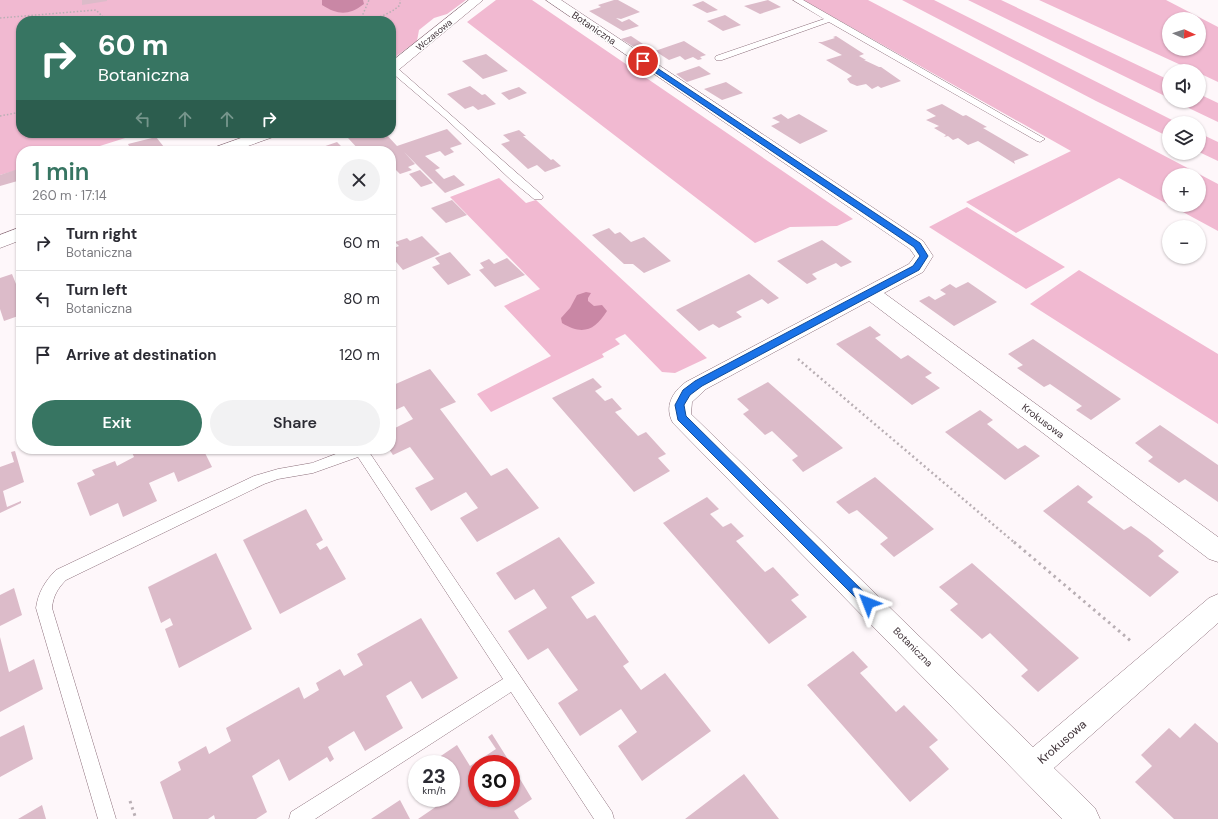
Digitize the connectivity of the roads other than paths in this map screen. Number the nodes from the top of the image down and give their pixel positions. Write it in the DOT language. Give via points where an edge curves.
graph roads {
  1 [pos="477,0"];
  2 [pos="552,0"];
  3 [pos="798,0"];
  4 [pos="830,19"];
  5 [pos="719,58"];
  6 [pos="396,66"];
  7 [pos="396,72"];
  8 [pos="256,138"];
  9 [pos="1040,139"];
  10 [pos="233,146"];
  11 [pos="538,197"];
  12 [pos="16,235"];
  13 [pos="0,242"];
  14 [pos="869,292"];
  15 [pos="348,454"];
  16 [pos="364,454"];
  17 [pos="1218,551"];
  18 [pos="1218,606"];
  19 [pos="514,681"];
  20 [pos="1033,767"];
  21 [pos="107,819"];
  22 [pos="298,819"];
  23 [pos="606,819"];
  24 [pos="1084,819"];
  1 -- 6 [label="street, Wczasowa"];
  2 -- 14 [label="street, Botaniczna" via="917,245 924,256 916,268"];
  3 -- 4 [label="lane"];
  4 -- 5 [label="lane"];
  4 -- 9 [label="lane"];
  7 -- 11 [label="lane"];
  8 -- 10 [label="street"];
  12 -- 13 [label="street"];
  14 -- 17 [label="street, Krokusowa"];
  14 -- 20 [label="street, Botaniczna" via="698,384 686,392 679,405 681,417"];
  15 -- 21 [label="lane" via="313,468 259,480 61,575 52,584 45,597 44,608"];
  16 -- 19 [label="lane"];
  18 -- 20 [label="street, Krokusowa"];
  19 -- 22 [label="lane"];
  19 -- 23 [label="lane"];
  20 -- 24 [label="street, Botaniczna"];
}
